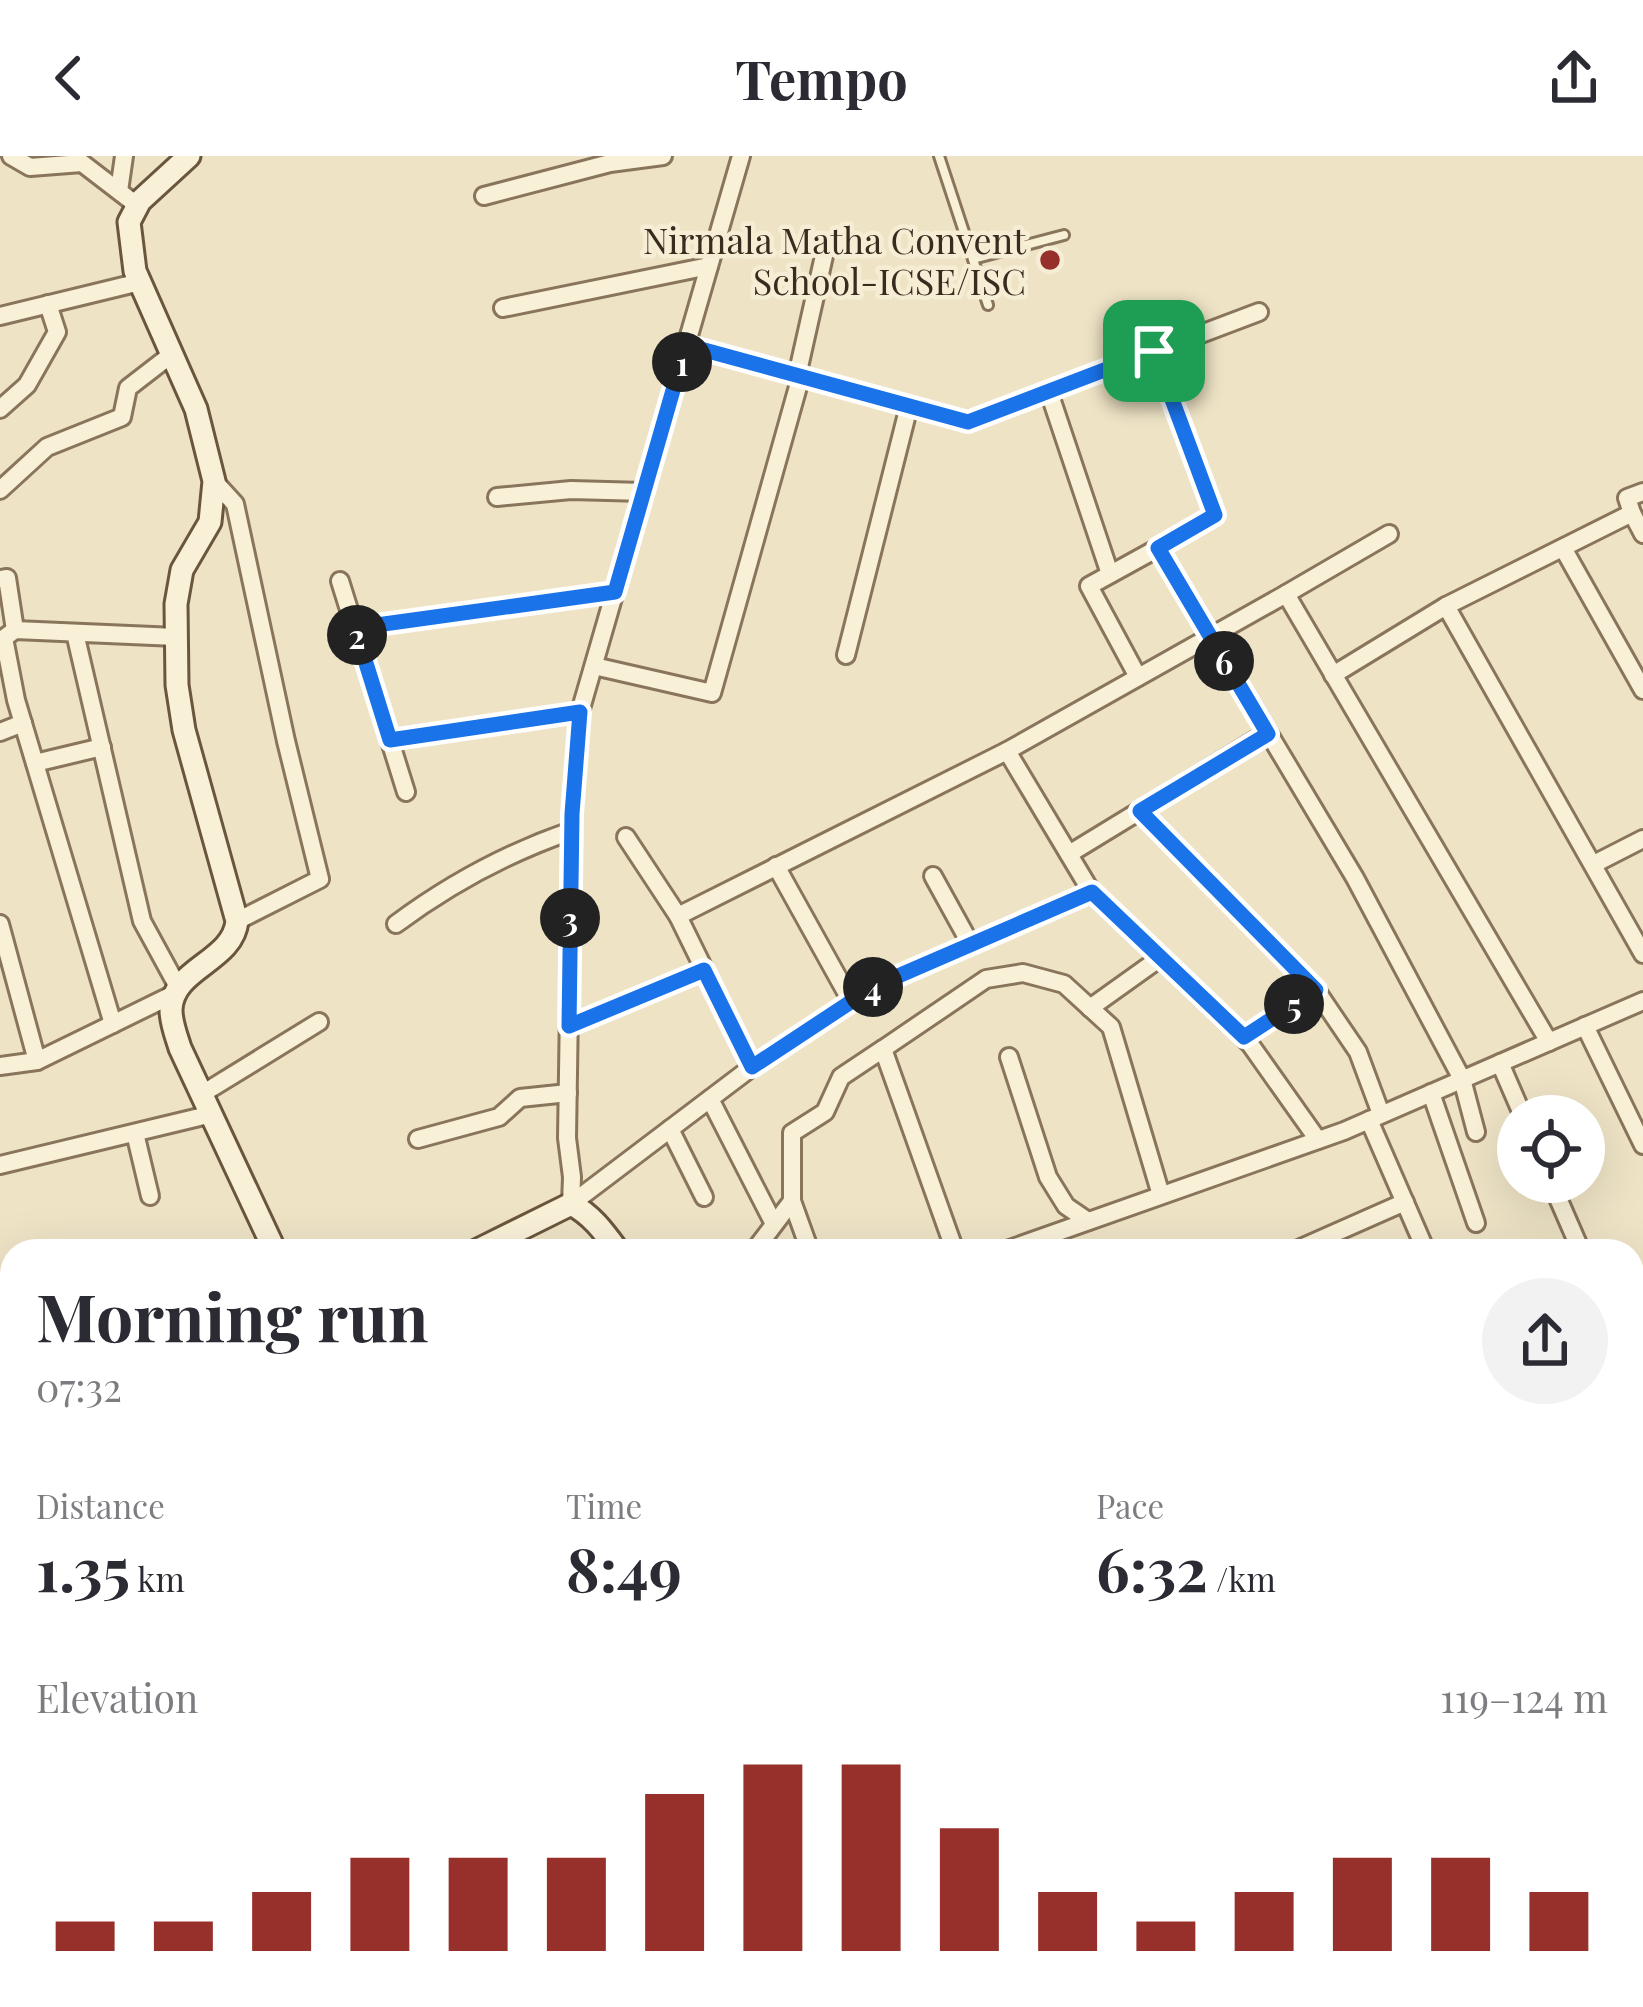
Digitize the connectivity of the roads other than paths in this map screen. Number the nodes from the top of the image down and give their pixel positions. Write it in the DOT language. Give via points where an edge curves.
graph roads {
  1 [pos="11,156"];
  2 [pos="124,156"];
  3 [pos="189,156"];
  4 [pos="663,156"];
  5 [pos="741,156"];
  6 [pos="940,156"];
  7 [pos="609,159"];
  8 [pos="119,191"];
  9 [pos="484,196"];
  10 [pos="138,206"];
  11 [pos="1064,235"];
  12 [pos="826,247"];
  13 [pos="973,259"];
  14 [pos="709,266"];
  15 [pos="140,282"];
  16 [pos="48,304"];
  17 [pos="988,305"];
  18 [pos="503,308"];
  19 [pos="1258,312"];
  20 [pos="0,316"];
  21 [pos="686,345"];
  22 [pos="1154,351"];
  23 [pos="172,354"];
  24 [pos="799,376"];
  25 [pos="1048,392"];
  26 [pos="909,406"];
  27 [pos="0,410"];
  28 [pos="214,481"];
  29 [pos="0,490"];
  30 [pos="644,492"];
  31 [pos="1643,492"];
  32 [pos="497,497"];
  33 [pos="1632,513"];
  34 [pos="1389,533"];
  35 [pos="1643,534"];
  36 [pos="1158,548"];
  37 [pos="1563,548"];
  38 [pos="1110,574"];
  39 [pos="0,579"];
  40 [pos="340,581"];
  41 [pos="615,592"];
  42 [pos="1286,594"];
  43 [pos="1446,606"];
  44 [pos="355,628"];
  45 [pos="15,630"];
  46 [pos="75,633"];
  47 [pos="176,637"];
  48 [pos="1210,637"];
  49 [pos="846,655"];
  50 [pos="594,666"];
  51 [pos="1334,675"];
  52 [pos="1138,677"];
  53 [pos="1643,690"];
  54 [pos="580,712"];
  55 [pos="23,723"];
  56 [pos="0,732"];
  57 [pos="1268,734"];
  58 [pos="390,740"];
  59 [pos="102,748"];
  60 [pos="1007,751"];
  61 [pos="35,763"];
  62 [pos="406,792"];
  63 [pos="1140,811"];
  64 [pos="572,831"];
  65 [pos="626,837"];
  66 [pos="1643,839"];
  67 [pos="1069,854"];
  68 [pos="1594,864"];
  69 [pos="776,866"];
  70 [pos="933,876"];
  71 [pos="1092,892"];
  72 [pos="677,916"];
  73 [pos="237,921"];
  74 [pos="0,923"];
  75 [pos="396,924"];
  76 [pos="970,944"];
  77 [pos="1643,954"];
  78 [pos="1160,958"];
  79 [pos="704,970"];
  80 [pos="1316,990"];
  81 [pos="175,991"];
  82 [pos="851,1001"];
  83 [pos="1643,1001"];
  84 [pos="1090,1008"];
  85 [pos="320,1022"];
  86 [pos="113,1024"];
  87 [pos="569,1026"];
  88 [pos="1585,1026"];
  89 [pos="1244,1037"];
  90 [pos="1550,1042"];
  91 [pos="883,1049"];
  92 [pos="1009,1057"];
  93 [pos="38,1061"];
  94 [pos="1500,1063"];
  95 [pos="0,1066"];
  96 [pos="752,1067"];
  97 [pos="1462,1079"];
  98 [pos="1431,1093"];
  99 [pos="568,1094"];
  100 [pos="1514,1095"];
  101 [pos="710,1099"];
  102 [pos="207,1104"];
  103 [pos="1375,1117"];
  104 [pos="670,1129"];
  105 [pos="135,1132"];
  106 [pos="1476,1132"];
  107 [pos="418,1139"];
  108 [pos="1318,1140"];
  109 [pos="1643,1145"];
  110 [pos="0,1165"];
  111 [pos="1161,1195"];
  112 [pos="150,1196"];
  113 [pos="704,1197"];
  114 [pos="792,1201"];
  115 [pos="1405,1202"];
  116 [pos="1560,1203"];
  117 [pos="571,1204"];
  118 [pos="1088,1221"];
  119 [pos="1476,1223"];
  120 [pos="774,1224"];
  121 [pos="269,1239"];
  122 [pos="500,1239"];
  123 [pos="609,1239"];
  124 [pos="763,1239"];
  125 [pos="806,1239"];
  126 [pos="951,1239"];
  127 [pos="1048,1239"];
  128 [pos="1321,1239"];
  129 [pos="1421,1239"];
  130 [pos="1576,1239"];
  1 -- 8 [label="street" via="31,167 82,163"];
  2 -- 8 [label="street"];
  3 -- 10 [label="street"];
  4 -- 7 [label="street"];
  5 -- 14 [label="street"];
  6 -- 13 [label="lane"];
  7 -- 9 [label="street"];
  8 -- 10 [label="street"];
  10 -- 15 [label="street" via="129,222"];
  11 -- 13 [label="lane"];
  12 -- 24 [label="street"];
  13 -- 17 [label="lane"];
  14 -- 18 [label="street"];
  14 -- 21 [label="street"];
  15 -- 16 [label="street"];
  15 -- 23 [label="street"];
  16 -- 20 [label="street"];
  16 -- 27 [label="street" via="57,332 27,385"];
  19 -- 22 [label="street"];
  21 -- 24 [label="street"];
  21 -- 30 [label="street"];
  22 -- 25 [label="street"];
  22 -- 36 [label="street" via="1215,515"];
  23 -- 28 [label="street"];
  23 -- 29 [label="street" via="128,388 122,417 47,447"];
  24 -- 26 [label="street"];
  24 -- 50 [label="street" via="712,692"];
  25 -- 26 [label="street" via="968,422"];
  25 -- 38 [label="street"];
  26 -- 49 [label="street"];
  28 -- 47 [label="street" via="210,522 182,570"];
  28 -- 73 [label="street" via="235,504 320,879"];
  30 -- 32 [label="street"];
  30 -- 41 [label="street"];
  31 -- 33 [label="street" via="1627,499"];
  33 -- 35 [label="street"];
  33 -- 37 [label="street"];
  34 -- 42 [label="street"];
  36 -- 38 [label="street"];
  36 -- 48 [label="street"];
  37 -- 43 [label="street"];
  37 -- 53 [label="street"];
  38 -- 52 [label="street" via="1089,586"];
  39 -- 45 [label="street" via="7,578"];
  40 -- 44 [label="street"];
  41 -- 44 [label="street"];
  41 -- 50 [label="street"];
  42 -- 48 [label="street"];
  42 -- 51 [label="street"];
  43 -- 51 [label="street"];
  43 -- 68 [label="street"];
  44 -- 58 [label="street"];
  45 -- 46 [label="street"];
  45 -- 55 [label="street" via="4,638"];
  46 -- 47 [label="street"];
  46 -- 59 [label="street"];
  47 -- 73 [label="street" via="184,730"];
  48 -- 52 [label="street"];
  48 -- 57 [label="street"];
  50 -- 54 [label="street"];
  51 -- 90 [label="street"];
  52 -- 60 [label="street"];
  54 -- 58 [label="street"];
  54 -- 64 [label="street"];
  55 -- 56 [label="street"];
  55 -- 61 [label="street"];
  57 -- 63 [label="street"];
  57 -- 97 [label="street"];
  58 -- 62 [label="street"];
  59 -- 61 [label="street"];
  59 -- 81 [label="street" via="142,921"];
  60 -- 67 [label="street"];
  60 -- 69 [label="street"];
  61 -- 86 [label="street"];
  63 -- 67 [label="street"];
  63 -- 80 [label="street"];
  64 -- 75 [label="street" via="479,870"];
  64 -- 87 [label="street"];
  65 -- 72 [label="street"];
  66 -- 68 [label="street"];
  67 -- 71 [label="street"];
  68 -- 77 [label="street"];
  69 -- 72 [label="street"];
  69 -- 82 [label="street"];
  70 -- 76 [label="street"];
  71 -- 76 [label="street"];
  71 -- 78 [label="street"];
  72 -- 79 [label="street"];
  73 -- 81 [label="street" via="220,953"];
  74 -- 93 [label="street"];
  76 -- 82 [label="street"];
  78 -- 84 [label="street"];
  78 -- 89 [label="street"];
  79 -- 87 [label="street"];
  79 -- 96 [label="street"];
  80 -- 89 [label="street"];
  80 -- 103 [label="street" via="1358,1052"];
  81 -- 86 [label="street"];
  81 -- 102 [label="street" via="171,1016 180,1048"];
  82 -- 96 [label="street"];
  83 -- 88 [label="street"];
  84 -- 91 [label="street" via="1064,985 1023,973 986,979"];
  84 -- 111 [label="street" via="1112,1027"];
  85 -- 102 [label="street"];
  86 -- 93 [label="street"];
  87 -- 99 [label="street"];
  88 -- 90 [label="street"];
  88 -- 109 [label="street"];
  89 -- 108 [label="street"];
  90 -- 94 [label="street"];
  91 -- 114 [label="street" via="842,1077 825,1112 792,1133"];
  91 -- 126 [label="street"];
  92 -- 118 [label="street" via="1048,1177 1066,1206"];
  93 -- 95 [label="street"];
  94 -- 97 [label="street"];
  94 -- 100 [label="street"];
  96 -- 101 [label="street"];
  97 -- 98 [label="street"];
  97 -- 106 [label="street"];
  98 -- 103 [label="street"];
  98 -- 119 [label="street"];
  99 -- 107 [label="street" via="520,1098 499,1118"];
  99 -- 117 [label="street"];
  101 -- 104 [label="street"];
  101 -- 120 [label="street"];
  102 -- 105 [label="street"];
  102 -- 121 [label="street"];
  103 -- 108 [label="street"];
  103 -- 115 [label="street"];
  104 -- 113 [label="street"];
  104 -- 117 [label="street"];
  105 -- 110 [label="street"];
  105 -- 112 [label="street"];
  108 -- 111 [label="street"];
  111 -- 118 [label="street"];
  114 -- 120 [label="street"];
  114 -- 125 [label="street"];
  115 -- 128 [label="street"];
  115 -- 129 [label="street"];
  116 -- 130 [label="street"];
  117 -- 122 [label="street"];
  117 -- 123 [label="street"];
  118 -- 127 [label="street"];
  120 -- 124 [label="street"];
}
